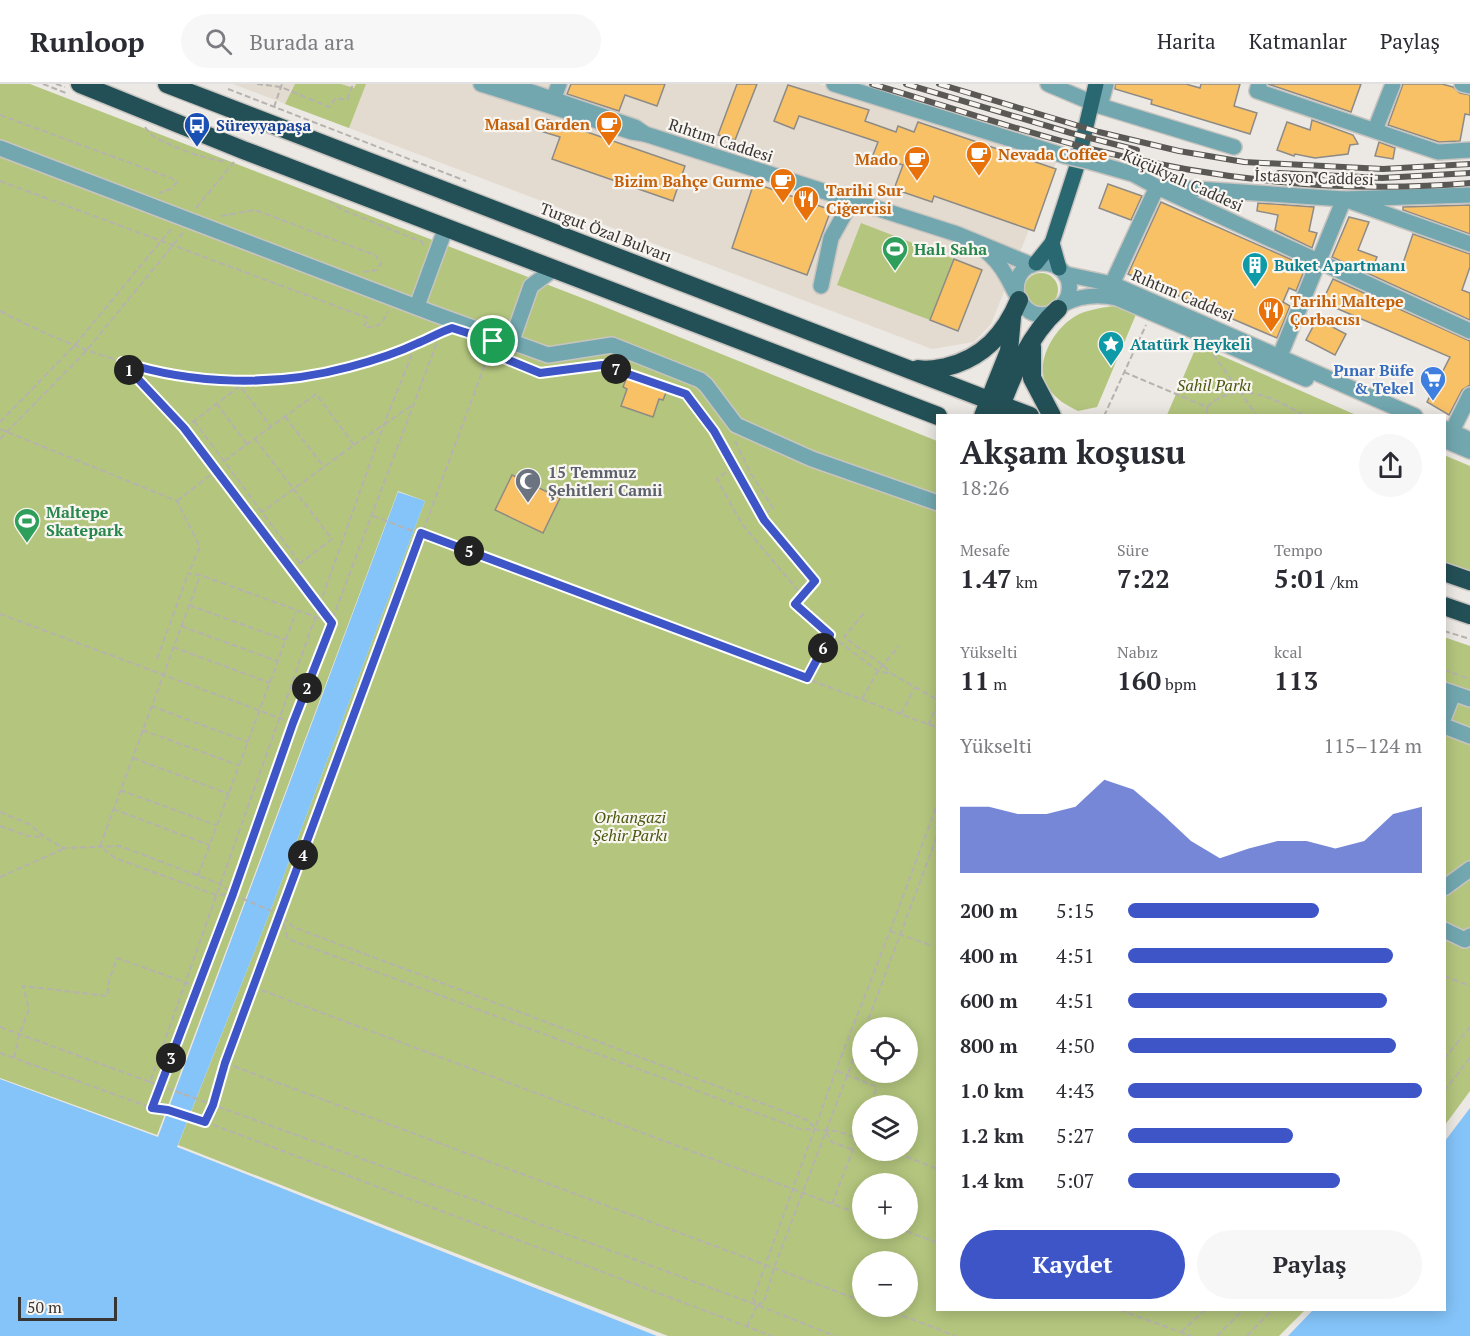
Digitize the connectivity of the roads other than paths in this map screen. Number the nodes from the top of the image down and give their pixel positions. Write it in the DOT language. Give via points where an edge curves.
graph roads {
  1 [pos="167,84"];
  2 [pos="481,84"];
  3 [pos="508,84"];
  4 [pos="559,84"];
  5 [pos="834,84"];
  6 [pos="1048,84"];
  7 [pos="1096,84"];
  8 [pos="1106,84"];
  9 [pos="1259,84"];
  10 [pos="1394,84"];
  11 [pos="1462,84"];
  12 [pos="1470,86"];
  13 [pos="1074,89"];
  14 [pos="78,90"];
  15 [pos="529,96"];
  16 [pos="553,100"];
  17 [pos="1094,105"];
  18 [pos="1375,130"];
  19 [pos="645,134"];
  20 [pos="1234,147"];
  21 [pos="0,148"];
  22 [pos="1470,150"];
  23 [pos="1157,187"];
  24 [pos="1470,195"];
  25 [pos="1344,199"];
  26 [pos="850,200"];
  27 [pos="446,227"];
  28 [pos="957,234"];
  29 [pos="1052,243"];
  30 [pos="1470,244"];
  31 [pos="1320,260"];
  32 [pos="1034,264"];
  33 [pos="554,269"];
  34 [pos="1062,271"];
  35 [pos="1112,284"];
  36 [pos="821,286"];
  37 [pos="1018,298"];
  38 [pos="417,306"];
  39 [pos="1060,307"];
  40 [pos="1012,317"];
  41 [pos="1470,331"];
  42 [pos="512,340"];
  43 [pos="1032,344"];
  44 [pos="1278,361"];
  45 [pos="899,365"];
  46 [pos="1470,395"];
  47 [pos="993,409"];
  48 [pos="1019,414"];
  49 [pos="1051,414"];
  50 [pos="1385,414"];
  51 [pos="1410,414"];
  52 [pos="936,415"];
  53 [pos="1447,433"];
  54 [pos="1470,440"];
  55 [pos="1470,451"];
  56 [pos="936,502"];
  57 [pos="1446,573"];
  58 [pos="1470,581"];
  59 [pos="1446,607"];
  60 [pos="1470,615"];
  61 [pos="1449,692"];
  62 [pos="1470,699"];
  63 [pos="1446,707"];
  64 [pos="1446,727"];
  65 [pos="1470,736"];
  66 [pos="1470,869"];
  67 [pos="1446,887"];
  68 [pos="1446,931"];
  69 [pos="1470,936"];
  1 -- 45 [label="highway, Turgut Özal Bulvarı"];
  2 -- 15 [label="street"];
  3 -- 15 [label="street"];
  4 -- 16 [label="street"];
  5 -- 23 [label="street, Küçükyalı Caddesi, bridge" via="1132,174"];
  6 -- 13 [label="street"];
  7 -- 17 [label="main road"];
  8 -- 17 [label="street"];
  9 -- 18 [label="street" via="1257,91"];
  10 -- 18 [label="street"];
  11 -- 12 [label="street"];
  13 -- 17 [label="street"];
  14 -- 27 [label="highway"];
  15 -- 16 [label="street, Rıhtım Caddesi"];
  15 -- 19 [label="street, Rıhtım Caddesi"];
  16 -- 19 [label="street, Rıhtım Caddesi" via="635,127"];
  17 -- 20 [label="street"];
  17 -- 29 [label="main road"];
  18 -- 22 [label="street" via="1438,152"];
  19 -- 26 [label="street, Rıhtım Caddesi"];
  21 -- 38 [label="street"];
  23 -- 25 [label="street, İstasyon Caddesi"];
  23 -- 31 [label="street, Küçükyalı Caddesi"];
  23 -- 35 [label="street"];
  24 -- 25 [label="street, İstasyon Caddesi"];
  25 -- 30 [label="street"];
  25 -- 31 [label="street"];
  26 -- 28 [label="street, Rıhtım Caddesi"];
  26 -- 36 [label="street" via="831,238"];
  27 -- 33 [label="highway"];
  27 -- 38 [label="street"];
  28 -- 32 [label="street, Rıhtım Caddesi"];
  28 -- 37 [label="street, Rıhtım Caddesi" via="991,256"];
  29 -- 32 [label="main road"];
  29 -- 34 [label="main road"];
  31 -- 41 [label="street, Küçükyalı Caddesi"];
  31 -- 44 [label="street"];
  32 -- 34 [label="street" via="1050,263"];
  32 -- 37 [label="street" via="1020,275"];
  33 -- 42 [label="street" via="531,286"];
  33 -- 52 [label="highway"];
  34 -- 35 [label="street, Rıhtım Caddesi"];
  34 -- 39 [label="street" via="1068,291"];
  35 -- 44 [label="street, Rıhtım Caddesi"];
  37 -- 39 [label="street" via="1033,313 1049,314"];
  37 -- 40 [label="highway"];
  38 -- 42 [label="street"];
  39 -- 43 [label="highway" via="1044,322"];
  39 -- 44 [label="street, Rıhtım Caddesi" via="1085,297 1108,296"];
  40 -- 45 [label="highway" via="977,356 928,370"];
  40 -- 47 [label="highway" via="1009,351"];
  42 -- 56 [label="street" via="548,355 612,345 700,380 736,424 812,459"];
  43 -- 47 [label="highway"];
  43 -- 49 [label="highway" via="1032,378"];
  44 -- 50 [label="street, Rıhtım Caddesi"];
  44 -- 51 [label="street, Rıhtım Caddesi"];
  45 -- 47 [label="highway, Turgut Özal Bulvarı"];
  46 -- 53 [label="street"];
  47 -- 48 [label="highway, Turgut Özal Bulvarı"];
  53 -- 54 [label="street"];
  53 -- 55 [label="street"];
  57 -- 58 [label="highway"];
  59 -- 60 [label="highway"];
  61 -- 62 [label="street"];
  61 -- 63 [label="street"];
  64 -- 65 [label="street"];
  66 -- 67 [label="street"];
  68 -- 69 [label="street" via="1465,940"];
}
